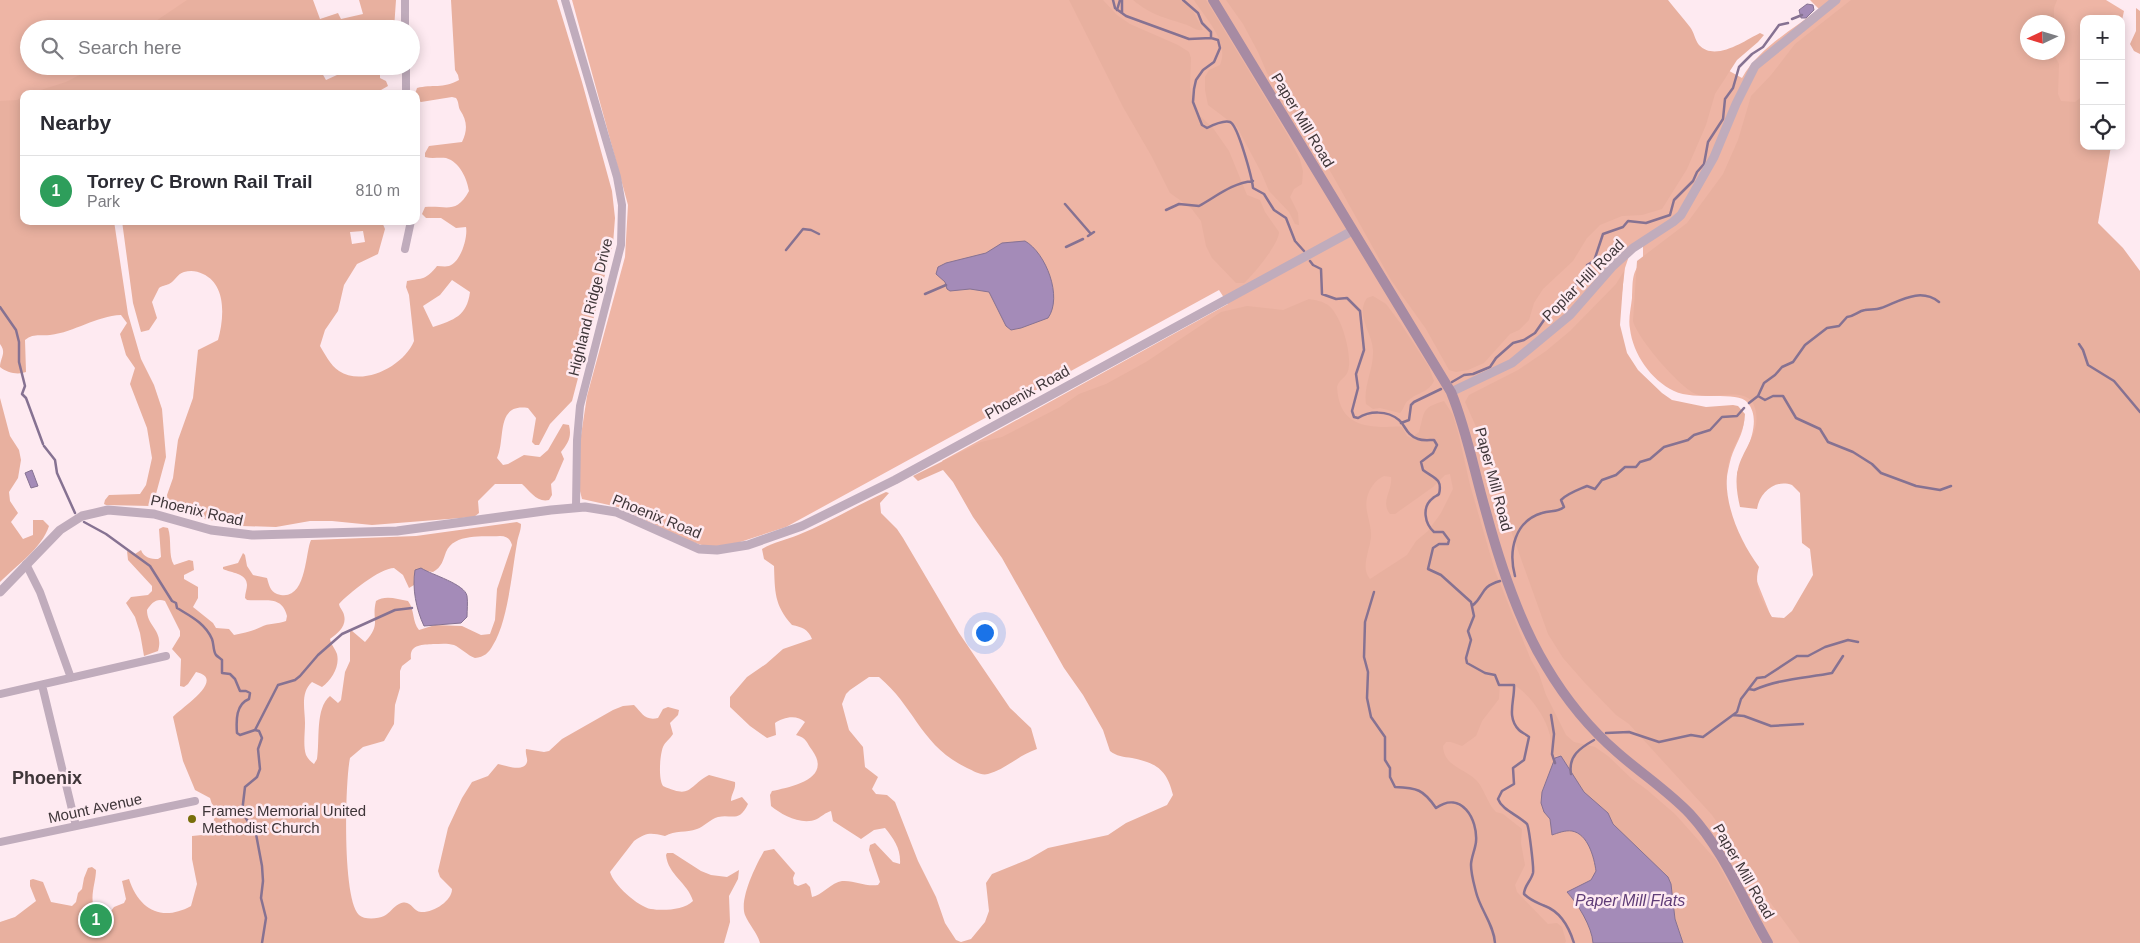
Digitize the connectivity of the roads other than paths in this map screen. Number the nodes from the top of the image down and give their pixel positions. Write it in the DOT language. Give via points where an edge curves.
graph roads {
  1 [pos="405,0"];
  2 [pos="565,0"];
  3 [pos="1213,0"];
  4 [pos="1836,0"];
  5 [pos="405,20"];
  6 [pos="406,75"];
  7 [pos="406,90"];
  8 [pos="411,225"];
  9 [pos="1352,231"];
  10 [pos="405,249"];
  11 [pos="1451,392"];
  12 [pos="576,507"];
  13 [pos="26,564"];
  14 [pos="0,592"];
  15 [pos="166,656"];
  16 [pos="71,678"];
  17 [pos="42,685"];
  18 [pos="0,694"];
  19 [pos="195,802"];
  20 [pos="76,826"];
  21 [pos="0,842"];
  22 [pos="1768,943"];
  1 -- 5 [label="street"];
  2 -- 12 [label="street, Highland Ridge Drive" via="617,177 622,205 621,245 580,406 576,440"];
  3 -- 9 [label="main road, Paper Mill Road"];
  4 -- 11 [label="street, Poplar Hill Road" via="1755,66 1714,157 1677,218 1633,248 1570,315 1512,363"];
  6 -- 7 [label="street"];
  8 -- 10 [label="street"];
  9 -- 11 [label="main road, Paper Mill Road"];
  9 -- 12 [label="street, Phoenix Road" via="902,476 773,537 735,548 699,549 616,512"];
  11 -- 22 [label="main road, Paper Mill Road" via="1468,436 1496,545 1517,606 1540,656 1595,731 1678,802 1701,827 1726,865"];
  12 -- 13 [label="street, Phoenix Road" via="404,530 259,535 219,532 148,513 101,510 67,525"];
  13 -- 14 [label="street, Phoenix Road"];
  13 -- 16 [label="street" via="40,592"];
  15 -- 16 [label="street"];
  16 -- 17 [label="street"];
  17 -- 18 [label="street"];
  17 -- 20 [label="street"];
  19 -- 20 [label="street, Mount Avenue"];
  20 -- 21 [label="street, Mount Avenue"];
}
